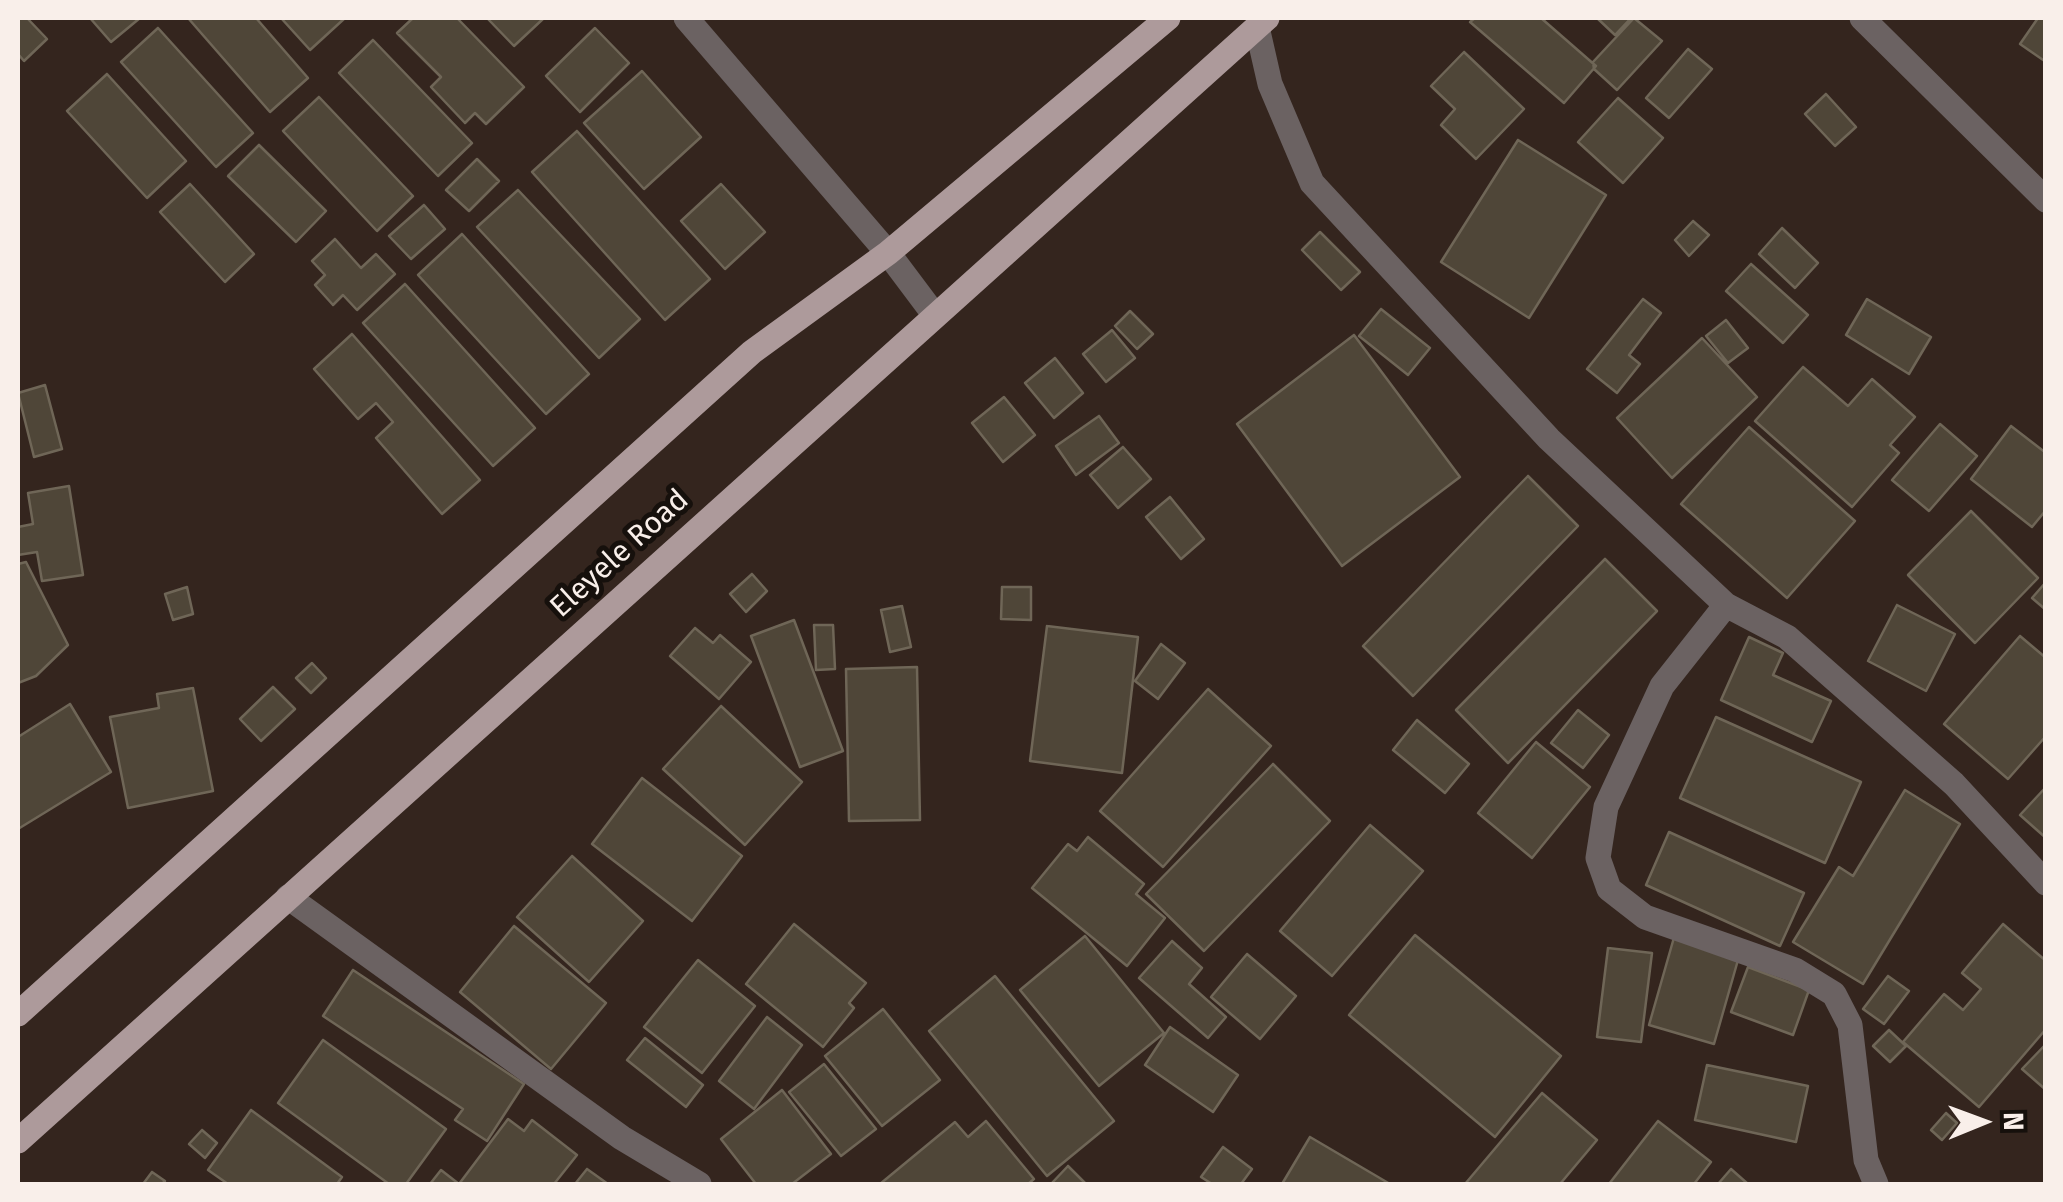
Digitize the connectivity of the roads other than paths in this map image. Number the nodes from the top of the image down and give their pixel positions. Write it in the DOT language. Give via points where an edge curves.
graph roads {
  1 [pos="686,18"];
  2 [pos="1168,18"];
  3 [pos="1862,18"];
  4 [pos="1262,22"];
  5 [pos="2046,200"];
  6 [pos="888,252"];
  7 [pos="934,314"];
  8 [pos="1726,605"];
  9 [pos="2046,882"];
  10 [pos="288,897"];
  11 [pos="18,1014"];
  12 [pos="18,1141"];
  13 [pos="699,1184"];
  14 [pos="1876,1184"];
  1 -- 6 [label="street"];
  2 -- 6 [label="main road, Eleyele Road"];
  3 -- 5 [label="street"];
  4 -- 7 [label="main road, Eleyele Road"];
  4 -- 8 [label="street" via="1270,84 1312,183 1549,439"];
  6 -- 7 [label="street"];
  6 -- 11 [label="main road, Eleyele Road" via="752,352"];
  7 -- 10 [label="main road, Eleyele Road"];
  8 -- 9 [label="street" via="1786,638 1954,784"];
  8 -- 14 [label="street" via="1662,686 1606,807 1598,858 1608,889 1645,917 1795,970 1834,994 1850,1025 1866,1160"];
  10 -- 12 [label="main road, Eleyele Road"];
  10 -- 13 [label="street" via="606,1127"];
}
